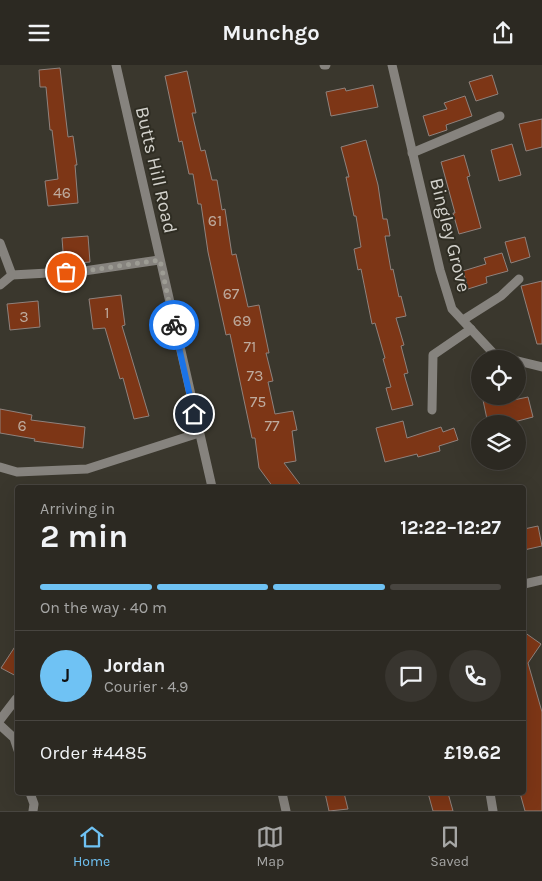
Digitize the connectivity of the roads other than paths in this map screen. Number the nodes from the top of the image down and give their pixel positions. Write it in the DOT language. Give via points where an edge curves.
graph roads {
  1 [pos="116,65"];
  2 [pos="392,65"];
  3 [pos="500,116"];
  4 [pos="412,153"];
  5 [pos="0,243"];
  6 [pos="160,260"];
  7 [pos="12,275"];
  8 [pos="518,279"];
  9 [pos="0,285"];
  10 [pos="463,320"];
  11 [pos="471,329"];
  12 [pos="490,350"];
  13 [pos="526,363"];
  14 [pos="542,367"];
  15 [pos="432,410"];
  16 [pos="199,433"];
  17 [pos="0,467"];
  18 [pos="212,485"];
  19 [pos="542,580"];
  20 [pos="526,584"];
  21 [pos="15,700"];
  22 [pos="0,720"];
  23 [pos="0,725"];
  24 [pos="15,741"];
  25 [pos="31,795"];
  26 [pos="282,795"];
  27 [pos="490,795"];
  28 [pos="33,811"];
  29 [pos="286,811"];
  30 [pos="493,811"];
  1 -- 6 [label="street, Butts Hill Road"];
  2 -- 4 [label="street, Bingley Grove"];
  3 -- 4 [label="street"];
  4 -- 10 [label="street, Bingley Grove" via="440,270 452,309"];
  5 -- 7 [label="street"];
  6 -- 7 [label="street" via="84,271"];
  6 -- 16 [label="street, Butts Hill Road"];
  7 -- 9 [label="street"];
  8 -- 10 [label="street, Bingley Grove" via="501,296"];
  10 -- 11 [label="street, Bingley Grove"];
  11 -- 12 [label="street, Bingley Grove"];
  11 -- 15 [label="street" via="433,355"];
  13 -- 14 [label="street"];
  16 -- 17 [label="street" via="87,469 17,472"];
  16 -- 18 [label="street, Butts Hill Road"];
  19 -- 20 [label="street"];
  21 -- 22 [label="street"];
  23 -- 24 [label="street"];
  25 -- 28 [label="street"];
  26 -- 29 [label="street"];
  27 -- 30 [label="street"];
}
